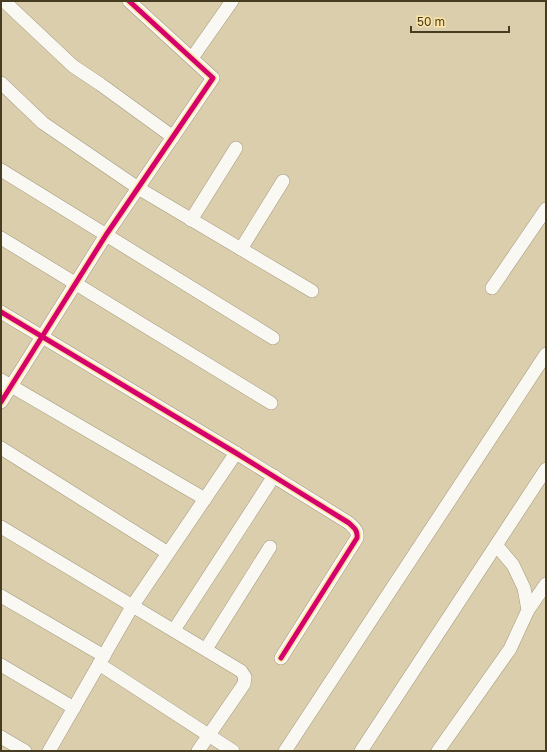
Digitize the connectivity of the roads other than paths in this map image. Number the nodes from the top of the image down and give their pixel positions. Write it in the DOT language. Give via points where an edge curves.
graph roads {
  1 [pos="4,1"];
  2 [pos="129,1"];
  3 [pos="232,1"];
  4 [pos="192,58"];
  5 [pos="1,83"];
  6 [pos="173,137"];
  7 [pos="236,148"];
  8 [pos="1,170"];
  9 [pos="283,181"];
  10 [pos="138,188"];
  11 [pos="546,209"];
  12 [pos="191,220"];
  13 [pos="106,235"];
  14 [pos="1,238"];
  15 [pos="241,249"];
  16 [pos="75,284"];
  17 [pos="492,288"];
  18 [pos="312,291"];
  19 [pos="1,312"];
  20 [pos="42,337"];
  21 [pos="273,338"];
  22 [pos="546,354"];
  23 [pos="6,384"];
  24 [pos="1,402"];
  25 [pos="271,403"];
  26 [pos="1,448"];
  27 [pos="236,453"];
  28 [pos="546,469"];
  29 [pos="274,476"];
  30 [pos="204,499"];
  31 [pos="1,527"];
  32 [pos="497,546"];
  33 [pos="270,548"];
  34 [pos="168,552"];
  35 [pos="546,584"];
  36 [pos="1,596"];
  37 [pos="133,605"];
  38 [pos="528,610"];
  39 [pos="174,630"];
  40 [pos="206,649"];
  41 [pos="281,658"];
  42 [pos="101,660"];
  43 [pos="1,665"];
  44 [pos="74,708"];
  45 [pos="209,734"];
  46 [pos="1,737"];
  47 [pos="25,751"];
  48 [pos="49,751"];
  49 [pos="198,751"];
  50 [pos="233,751"];
  51 [pos="285,751"];
  52 [pos="361,751"];
  53 [pos="438,751"];
  1 -- 6 [label="street" via="73,66"];
  2 -- 4 [label="street"];
  3 -- 4 [label="street"];
  4 -- 6 [label="street" via="213,78"];
  5 -- 10 [label="street" via="43,123"];
  6 -- 10 [label="street"];
  7 -- 12 [label="street"];
  8 -- 13 [label="street"];
  9 -- 15 [label="street"];
  10 -- 12 [label="street"];
  10 -- 13 [label="street"];
  11 -- 17 [label="street"];
  12 -- 15 [label="street"];
  13 -- 16 [label="street"];
  13 -- 21 [label="street"];
  14 -- 16 [label="street"];
  15 -- 18 [label="street"];
  16 -- 20 [label="street"];
  16 -- 25 [label="street"];
  19 -- 20 [label="street"];
  20 -- 23 [label="street"];
  20 -- 27 [label="street"];
  22 -- 51 [label="street"];
  23 -- 24 [label="street"];
  23 -- 30 [label="street"];
  26 -- 34 [label="street"];
  27 -- 29 [label="street"];
  27 -- 30 [label="street"];
  28 -- 32 [label="street"];
  29 -- 39 [label="street"];
  29 -- 41 [label="street" via="349,523 357,533 357,538"];
  30 -- 34 [label="street"];
  31 -- 37 [label="street"];
  32 -- 38 [label="street" via="513,565 524,588"];
  32 -- 52 [label="street"];
  33 -- 40 [label="street"];
  34 -- 37 [label="street"];
  35 -- 38 [label="street"];
  36 -- 42 [label="street"];
  37 -- 39 [label="street"];
  37 -- 42 [label="street"];
  38 -- 53 [label="street" via="510,649"];
  39 -- 40 [label="street"];
  40 -- 45 [label="street" via="242,671 245,677 244,684"];
  42 -- 44 [label="street"];
  42 -- 45 [label="street"];
  43 -- 44 [label="street"];
  44 -- 48 [label="street"];
  45 -- 49 [label="street"];
  45 -- 50 [label="street"];
  46 -- 47 [label="street"];
}
